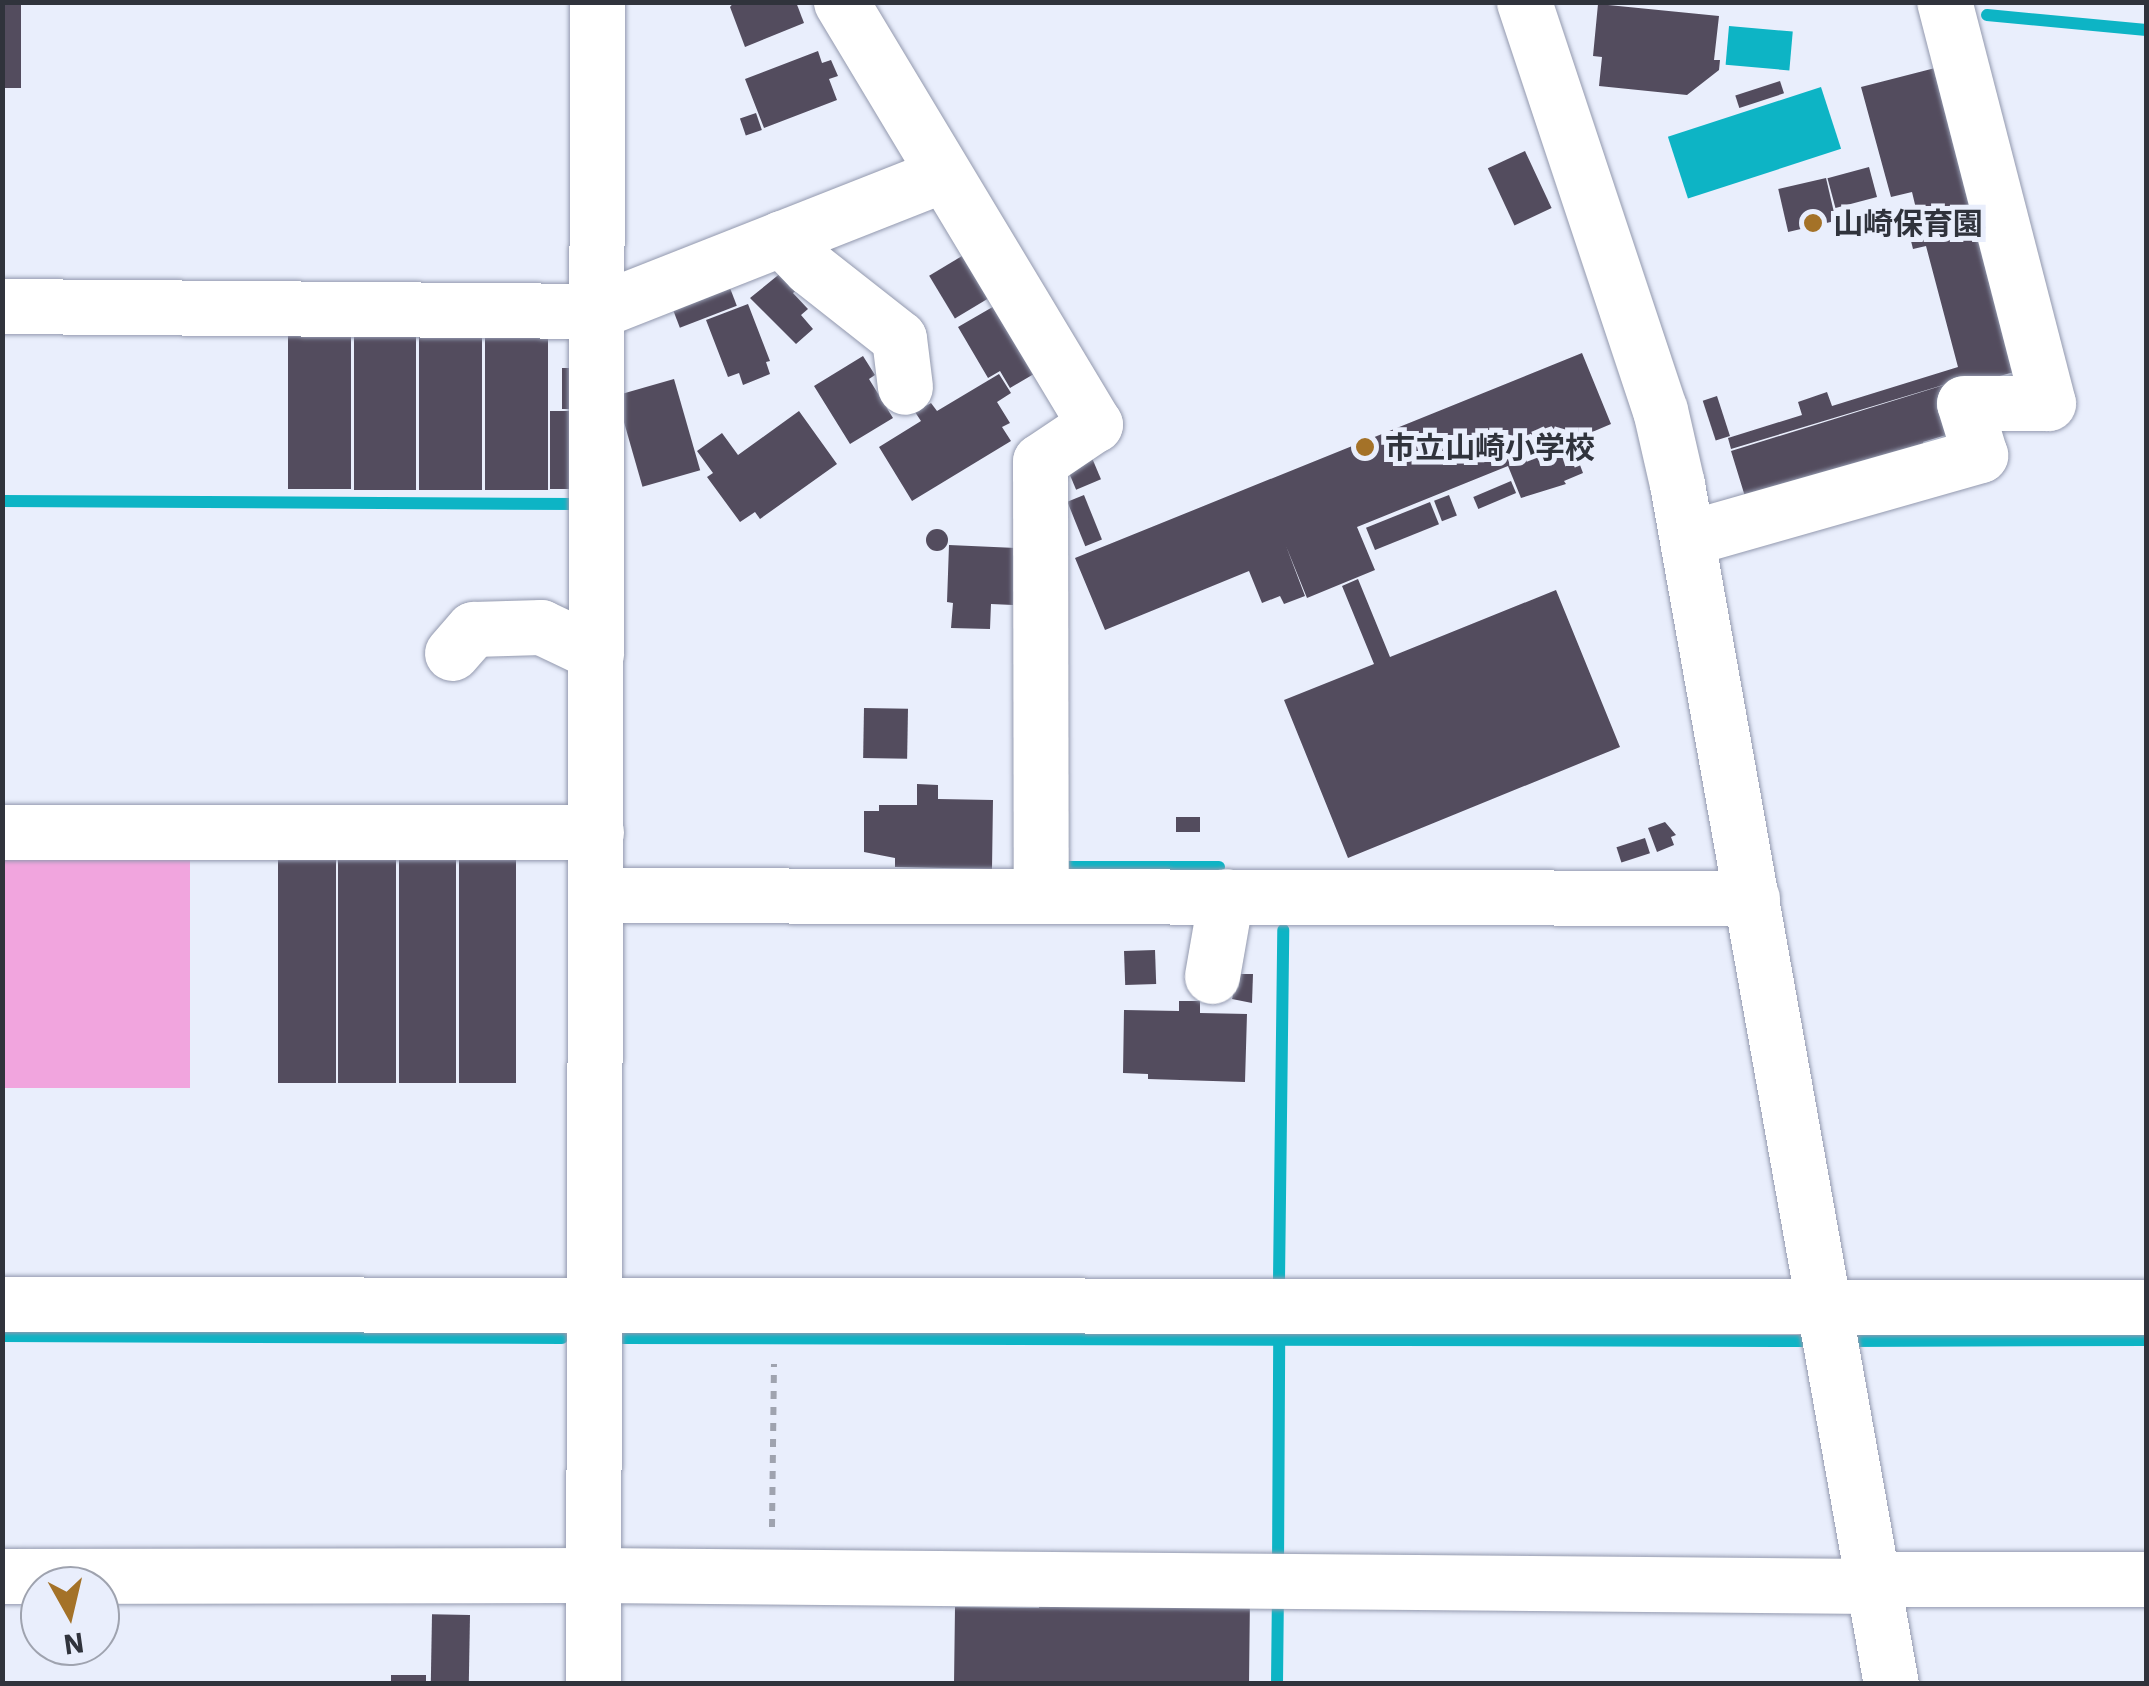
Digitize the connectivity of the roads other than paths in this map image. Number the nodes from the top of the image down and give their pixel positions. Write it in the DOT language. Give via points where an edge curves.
graph roads {
  1 [pos="597,2"];
  2 [pos="841,2"];
  3 [pos="1524,2"];
  4 [pos="1944,2"];
  5 [pos="942,175"];
  6 [pos="782,238"];
  7 [pos="2,306"];
  8 [pos="596,311"];
  9 [pos="902,348"];
  10 [pos="1689,538"];
  11 [pos="452,653"];
  12 [pos="596,653"];
  13 [pos="2,832"];
  14 [pos="596,832"];
  15 [pos="596,895"];
  16 [pos="1041,896"];
  17 [pos="1226,896"];
  18 [pos="1752,898"];
  19 [pos="1212,976"];
  20 [pos="2,1304"];
  21 [pos="595,1305"];
  22 [pos="1824,1307"];
  23 [pos="2146,1307"];
  24 [pos="594,1575"];
  25 [pos="2,1576"];
  26 [pos="2146,1579"];
  27 [pos="1873,1582"];
  28 [pos="593,1684"];
  29 [pos="1890,1684"];
  1 -- 8 [label="street"];
  2 -- 5 [label="street"];
  3 -- 10 [label="street" via="1660,410"];
  4 -- 10 [label="street" via="2048,402 1964,403 1980,455"];
  5 -- 6 [label="street"];
  5 -- 16 [label="street" via="1096,424 1040,461"];
  6 -- 8 [label="street"];
  6 -- 9 [label="street"];
  7 -- 8 [label="street"];
  8 -- 12 [label="street"];
  10 -- 18 [label="street"];
  11 -- 12 [label="street" via="473,629 542,627"];
  12 -- 14 [label="street"];
  13 -- 14 [label="street"];
  14 -- 15 [label="street"];
  15 -- 16 [label="street"];
  15 -- 21 [label="street"];
  16 -- 17 [label="street"];
  17 -- 18 [label="street"];
  17 -- 19 [label="street"];
  18 -- 22 [label="street"];
  20 -- 21 [label="street"];
  21 -- 22 [label="street"];
  21 -- 24 [label="street"];
  22 -- 23 [label="street"];
  22 -- 27 [label="street"];
  24 -- 25 [label="street"];
  24 -- 27 [label="street"];
  24 -- 28 [label="street"];
  26 -- 27 [label="street"];
  27 -- 29 [label="street"];
}
